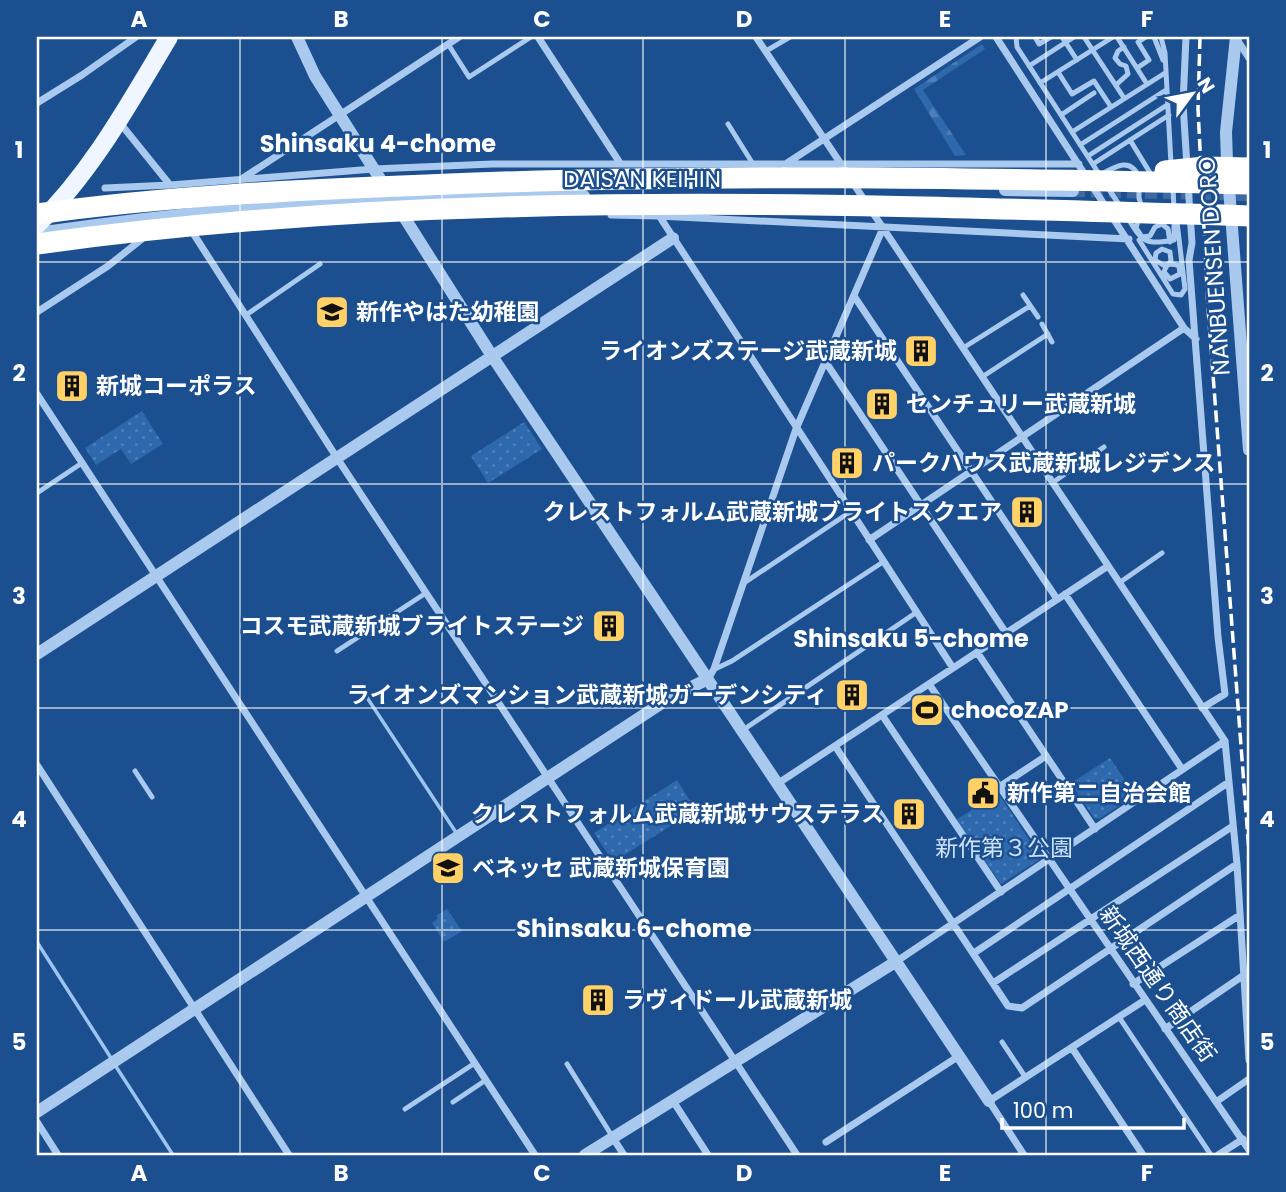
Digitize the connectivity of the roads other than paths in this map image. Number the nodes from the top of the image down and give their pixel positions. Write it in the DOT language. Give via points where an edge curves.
graph roads {
  1 [pos="136,37"];
  2 [pos="169,37"];
  3 [pos="297,37"];
  4 [pos="459,37"];
  5 [pos="531,37"];
  6 [pos="550,37"];
  7 [pos="756,37"];
  8 [pos="790,37"];
  9 [pos="980,37"];
  10 [pos="996,37"];
  11 [pos="1016,37"];
  12 [pos="1034,37"];
  13 [pos="1051,37"];
  14 [pos="1074,37"];
  15 [pos="1084,37"];
  16 [pos="1115,37"];
  17 [pos="1146,37"];
  18 [pos="1154,37"];
  19 [pos="1161,37"];
  20 [pos="1186,37"];
  21 [pos="1236,37"];
  22 [pos="540,39"];
  23 [pos="1064,39"];
  24 [pos="448,44"];
  25 [pos="1017,47"];
  26 [pos="1124,47"];
  27 [pos="1093,50"];
  28 [pos="766,51"];
  29 [pos="1052,51"];
  30 [pos="1007,53"];
  31 [pos="1249,58"];
  32 [pos="1058,59"];
  33 [pos="1077,60"];
  34 [pos="1029,65"];
  35 [pos="1137,68"];
  36 [pos="1058,72"];
  37 [pos="1164,73"];
  38 [pos="1040,83"];
  39 [pos="1147,84"];
  40 [pos="1116,85"];
  41 [pos="1166,90"];
  42 [pos="1094,93"];
  43 [pos="1124,98"];
  44 [pos="1083,100"];
  45 [pos="37,103"];
  46 [pos="1167,105"];
  47 [pos="1111,107"];
  48 [pos="1088,108"];
  49 [pos="1061,114"];
  50 [pos="1169,114"];
  51 [pos="339,115"];
  52 [pos="118,120"];
  53 [pos="728,124"];
  54 [pos="1072,132"];
  55 [pos="824,138"];
  56 [pos="1130,140"];
  57 [pos="1080,145"];
  58 [pos="1088,156"];
  59 [pos="1227,162"];
  60 [pos="1249,162"];
  61 [pos="620,163"];
  62 [pos="645,163"];
  63 [pos="753,164"];
  64 [pos="784,164"];
  65 [pos="1093,164"];
  66 [pos="841,165"];
  67 [pos="1249,168"];
  68 [pos="374,169"];
  69 [pos="1100,175"];
  70 [pos="241,179"];
  71 [pos="1249,184"];
  72 [pos="170,186"];
  73 [pos="105,188"];
  74 [pos="1160,188"];
  75 [pos="1074,190"];
  76 [pos="652,191"];
  77 [pos="860,193"];
  78 [pos="392,196"];
  79 [pos="569,215"];
  80 [pos="607,215"];
  81 [pos="1151,215"];
  82 [pos="658,216"];
  83 [pos="1249,216"];
  84 [pos="405,217"];
  85 [pos="38,223"];
  86 [pos="883,228"];
  87 [pos="193,233"];
  88 [pos="673,238"];
  89 [pos="1129,239"];
  90 [pos="1170,242"];
  91 [pos="37,243"];
  92 [pos="1244,243"];
  93 [pos="1181,246"];
  94 [pos="1170,254"];
  95 [pos="320,264"];
  96 [pos="1168,264"];
  97 [pos="1176,278"];
  98 [pos="1184,291"];
  99 [pos="1023,295"];
  100 [pos="854,296"];
  101 [pos="1030,306"];
  102 [pos="37,313"];
  103 [pos="246,315"];
  104 [pos="1038,317"];
  105 [pos="1042,324"];
  106 [pos="1184,328"];
  107 [pos="1048,334"];
  108 [pos="1196,339"];
  109 [pos="1052,342"];
  110 [pos="963,348"];
  111 [pos="492,356"];
  112 [pos="825,361"];
  113 [pos="982,377"];
  114 [pos="37,394"];
  115 [pos="796,429"];
  116 [pos="1022,438"];
  117 [pos="1249,441"];
  118 [pos="1104,447"];
  119 [pos="1249,450"];
  120 [pos="337,458"];
  121 [pos="82,463"];
  122 [pos="971,472"];
  123 [pos="1052,483"];
  124 [pos="37,493"];
  125 [pos="921,505"];
  126 [pos="850,512"];
  127 [pos="869,540"];
  128 [pos="1162,554"];
  129 [pos="883,562"];
  130 [pos="1108,566"];
  131 [pos="156,576"];
  132 [pos="744,583"];
  133 [pos="1119,583"];
  134 [pos="426,593"];
  135 [pos="1065,594"];
  136 [pos="1057,599"];
  137 [pos="917,612"];
  138 [pos="1006,633"];
  139 [pos="337,651"];
  140 [pos="977,652"];
  141 [pos="37,654"];
  142 [pos="953,668"];
  143 [pos="711,674"];
  144 [pos="929,684"];
  145 [pos="1202,708"];
  146 [pos="882,715"];
  147 [pos="742,730"];
  148 [pos="1224,741"];
  149 [pos="835,746"];
  150 [pos="1046,756"];
  151 [pos="37,765"];
  152 [pos="1182,769"];
  153 [pos="135,771"];
  154 [pos="548,778"];
  155 [pos="1229,782"];
  156 [pos="777,784"];
  157 [pos="999,787"];
  158 [pos="152,797"];
  159 [pos="1233,825"];
  160 [pos="1095,829"];
  161 [pos="1049,860"];
  162 [pos="1237,864"];
  163 [pos="1069,891"];
  164 [pos="1001,892"];
  165 [pos="367,897"];
  166 [pos="1240,915"];
  167 [pos="1089,920"];
  168 [pos="954,923"];
  169 [pos="1110,949"];
  170 [pos="974,953"];
  171 [pos="897,961"];
  172 [pos="1244,975"];
  173 [pos="993,983"];
  174 [pos="1133,984"];
  175 [pos="1145,1000"];
  176 [pos="195,1009"];
  177 [pos="1119,1017"];
  178 [pos="1165,1029"];
  179 [pos="1002,1042"];
  180 [pos="1072,1048"];
  181 [pos="959,1056"];
  182 [pos="1249,1060"];
  183 [pos="735,1062"];
  184 [pos="475,1063"];
  185 [pos="567,1064"];
  186 [pos="1026,1078"];
  187 [pos="1249,1079"];
  188 [pos="486,1080"];
  189 [pos="673,1101"];
  190 [pos="989,1101"];
  191 [pos="453,1102"];
  192 [pos="1216,1102"];
  193 [pos="405,1109"];
  194 [pos="37,1112"];
  195 [pos="37,1122"];
  196 [pos="613,1138"];
  197 [pos="1243,1139"];
  198 [pos="826,1142"];
  199 [pos="1249,1150"];
  200 [pos="58,1155"];
  201 [pos="289,1155"];
  202 [pos="535,1155"];
  203 [pos="585,1155"];
  204 [pos="624,1155"];
  205 [pos="708,1155"];
  206 [pos="797,1155"];
  207 [pos="1024,1155"];
  208 [pos="1143,1155"];
  209 [pos="1211,1155"];
  210 [pos="1218,1155"];
  1 -- 45 [label="street"];
  2 -- 52 [label="main road"];
  3 -- 51 [label="street"];
  4 -- 24 [label="street"];
  5 -- 24 [label="lane" via="469,77"];
  6 -- 22 [label="lane"];
  7 -- 28 [label="street"];
  8 -- 28 [label="lane"];
  9 -- 55 [label="street"];
  10 -- 30 [label="street"];
  11 -- 25 [label="lane"];
  12 -- 13 [label="lane" via="1039,44"];
  14 -- 23 [label="lane"];
  15 -- 27 [label="lane"];
  16 -- 26 [label="lane"];
  16 -- 27 [label="lane"];
  17 -- 35 [label="lane" via="1138,42 1149,60"];
  18 -- 37 [label="lane"];
  19 -- 50 [label="lane"];
  20 -- 108 [label="street" via="1183,104"];
  21 -- 31 [label="street"];
  21 -- 59 [label="street, NANBUENSEN DORO"];
  22 -- 61 [label="street"];
  23 -- 29 [label="lane"];
  23 -- 33 [label="lane"];
  24 -- 51 [label="street"];
  25 -- 30 [label="lane"];
  25 -- 34 [label="lane"];
  26 -- 35 [label="lane"];
  26 -- 40 [label="lane" via="1115,58 1128,74"];
  27 -- 33 [label="lane"];
  27 -- 40 [label="lane"];
  28 -- 55 [label="street"];
  29 -- 32 [label="lane"];
  29 -- 34 [label="lane"];
  30 -- 75 [label="street"];
  33 -- 36 [label="lane"];
  34 -- 38 [label="lane"];
  35 -- 39 [label="lane"];
  36 -- 38 [label="lane"];
  36 -- 47 [label="lane" via="1072,94 1094,81"];
  37 -- 39 [label="lane"];
  37 -- 41 [label="lane"];
  38 -- 49 [label="lane"];
  39 -- 43 [label="lane"];
  40 -- 43 [label="lane"];
  41 -- 46 [label="lane"];
  41 -- 57 [label="lane"];
  42 -- 44 [label="lane"];
  43 -- 47 [label="lane"];
  44 -- 48 [label="lane"];
  44 -- 49 [label="lane"];
  46 -- 50 [label="lane"];
  46 -- 58 [label="lane"];
  47 -- 54 [label="lane"];
  49 -- 54 [label="lane"];
  50 -- 56 [label="lane"];
  50 -- 81 [label="lane"];
  51 -- 68 [label="street"];
  51 -- 70 [label="street"];
  52 -- 72 [label="street"];
  52 -- 85 [label="main road" via="68,194"];
  53 -- 63 [label="lane"];
  54 -- 57 [label="lane"];
  55 -- 64 [label="street"];
  55 -- 66 [label="street"];
  56 -- 65 [label="lane"];
  56 -- 74 [label="lane"];
  57 -- 58 [label="lane"];
  58 -- 65 [label="lane"];
  59 -- 60 [label="street"];
  59 -- 92 [label="street, NANBUENSEN DORO"];
  61 -- 62 [label="street"];
  61 -- 68 [label="street"];
  62 -- 63 [label="street"];
  62 -- 76 [label="street"];
  63 -- 64 [label="street"];
  64 -- 66 [label="street"];
  65 -- 69 [label="lane"];
  66 -- 75 [label="street"];
  66 -- 77 [label="street"];
  67 -- 75 [label="highway" via="1205,167"];
  68 -- 70 [label="street"];
  68 -- 78 [label="street"];
  69 -- 81 [label="lane"];
  69 -- 81 [label="lane" via="1122,164 1133,167 1139,176 1140,204"];
  70 -- 72 [label="street"];
  71 -- 75 [label="highway, DAISAN KEIHIN"];
  72 -- 73 [label="street"];
  75 -- 77 [label="street"];
  75 -- 81 [label="highway, DAISAN KEIHIN"];
  75 -- 85 [label="highway, DAISAN KEIHIN" via="866,178 529,180 196,197"];
  75 -- 89 [label="street"];
  75 -- 91 [label="highway, DAISAN KEIHIN" via="948,207 526,205 332,213"];
  75 -- 92 [label="highway"];
  76 -- 77 [label="street"];
  76 -- 78 [label="street" via="533,187"];
  76 -- 82 [label="street"];
  77 -- 86 [label="street"];
  78 -- 84 [label="street"];
  78 -- 85 [label="street"];
  79 -- 84 [label="street"];
  80 -- 82 [label="street"];
  81 -- 83 [label="highway, DAISAN KEIHIN"];
  81 -- 90 [label="lane" via="1175,237"];
  81 -- 90 [label="lane" via="1143,241"];
  81 -- 90 [label="lane" via="1136,228 1142,237 1150,236 1162,224"];
  81 -- 93 [label="lane"];
  81 -- 98 [label="lane" via="1141,244 1173,294"];
  82 -- 86 [label="street"];
  82 -- 88 [label="street"];
  84 -- 87 [label="street"];
  84 -- 111 [label="street"];
  86 -- 89 [label="street"];
  86 -- 100 [label="street"];
  86 -- 110 [label="street"];
  87 -- 102 [label="street" via="141,239"];
  87 -- 103 [label="street"];
  88 -- 111 [label="street"];
  88 -- 115 [label="street"];
  89 -- 106 [label="street"];
  92 -- 117 [label="street, NANBUENSEN DORO"];
  93 -- 94 [label="lane"];
  93 -- 98 [label="lane"];
  94 -- 96 [label="lane"];
  94 -- 96 [label="lane" via="1162,249 1155,256 1158,264"];
  95 -- 103 [label="lane"];
  96 -- 97 [label="lane" via="1166,276"];
  96 -- 97 [label="lane" via="1179,266"];
  97 -- 98 [label="lane"];
  99 -- 101 [label="lane"];
  100 -- 112 [label="street"];
  100 -- 122 [label="street"];
  101 -- 104 [label="lane"];
  101 -- 110 [label="lane"];
  103 -- 120 [label="street"];
  105 -- 107 [label="lane"];
  106 -- 108 [label="street"];
  106 -- 116 [label="street"];
  107 -- 109 [label="lane"];
  107 -- 113 [label="lane"];
  108 -- 145 [label="street" via="1225,694"];
  110 -- 113 [label="street"];
  111 -- 120 [label="street"];
  111 -- 143 [label="street"];
  112 -- 115 [label="street"];
  112 -- 125 [label="street"];
  113 -- 116 [label="street"];
  114 -- 121 [label="street"];
  115 -- 126 [label="street"];
  115 -- 132 [label="street"];
  116 -- 122 [label="street"];
  116 -- 123 [label="street"];
  117 -- 119 [label="street, NANBUENSEN DORO"];
  118 -- 123 [label="lane"];
  120 -- 131 [label="street"];
  120 -- 134 [label="street"];
  121 -- 124 [label="lane"];
  121 -- 131 [label="street"];
  122 -- 125 [label="street"];
  122 -- 136 [label="street"];
  123 -- 130 [label="street"];
  125 -- 127 [label="street"];
  125 -- 138 [label="street"];
  126 -- 127 [label="street"];
  126 -- 132 [label="lane"];
  127 -- 129 [label="street"];
  128 -- 133 [label="lane"];
  129 -- 137 [label="street"];
  129 -- 143 [label="lane"];
  130 -- 133 [label="street"];
  130 -- 135 [label="street"];
  131 -- 141 [label="street"];
  131 -- 165 [label="street"];
  132 -- 143 [label="street"];
  133 -- 145 [label="street"];
  134 -- 139 [label="lane"];
  134 -- 154 [label="street"];
  135 -- 136 [label="street"];
  135 -- 152 [label="street"];
  136 -- 138 [label="street"];
  137 -- 142 [label="street"];
  137 -- 147 [label="lane"];
  138 -- 140 [label="street"];
  140 -- 142 [label="street"];
  140 -- 150 [label="street"];
  142 -- 144 [label="street"];
  143 -- 147 [label="street"];
  143 -- 154 [label="street"];
  144 -- 146 [label="street"];
  144 -- 157 [label="street, 新城西通り商店街"];
  145 -- 148 [label="street"];
  146 -- 149 [label="street"];
  146 -- 164 [label="street"];
  147 -- 156 [label="street"];
  148 -- 152 [label="street"];
  148 -- 155 [label="street"];
  149 -- 156 [label="street"];
  149 -- 168 [label="street"];
  150 -- 157 [label="street"];
  150 -- 160 [label="street"];
  151 -- 176 [label="street"];
  152 -- 160 [label="street"];
  153 -- 158 [label="lane"];
  154 -- 165 [label="street"];
  154 -- 183 [label="street"];
  155 -- 159 [label="street"];
  155 -- 163 [label="street"];
  156 -- 171 [label="street"];
  157 -- 161 [label="street, 新城西通り商店街"];
  159 -- 162 [label="street"];
  159 -- 167 [label="street"];
  160 -- 161 [label="street"];
  161 -- 163 [label="street, 新城西通り商店街"];
  161 -- 164 [label="street"];
  162 -- 166 [label="street"];
  162 -- 169 [label="street"];
  163 -- 167 [label="street, 新城西通り商店街"];
  163 -- 170 [label="street"];
  164 -- 168 [label="street"];
  165 -- 176 [label="street"];
  165 -- 184 [label="street"];
  166 -- 172 [label="street"];
  166 -- 174 [label="street"];
  167 -- 169 [label="street, 新城西通り商店街"];
  167 -- 173 [label="street"];
  168 -- 170 [label="street"];
  168 -- 171 [label="street"];
  169 -- 173 [label="street" via="1022,1008 1007,1006"];
  169 -- 174 [label="street, 新城西通り商店街"];
  170 -- 173 [label="street"];
  171 -- 181 [label="street"];
  171 -- 183 [label="street"];
  172 -- 178 [label="street"];
  172 -- 182 [label="street"];
  174 -- 175 [label="street, 新城西通り商店街"];
  175 -- 177 [label="street"];
  175 -- 178 [label="street, 新城西通り商店街"];
  176 -- 194 [label="street"];
  176 -- 201 [label="street"];
  177 -- 180 [label="street"];
  177 -- 209 [label="lane"];
  178 -- 192 [label="street, 新城西通り商店街"];
  179 -- 186 [label="lane"];
  180 -- 186 [label="street"];
  180 -- 208 [label="street"];
  181 -- 190 [label="street"];
  181 -- 198 [label="street"];
  183 -- 189 [label="street"];
  183 -- 206 [label="street"];
  184 -- 188 [label="street"];
  184 -- 193 [label="lane"];
  185 -- 196 [label="lane"];
  186 -- 190 [label="street"];
  187 -- 192 [label="street"];
  188 -- 191 [label="lane"];
  188 -- 202 [label="street"];
  189 -- 196 [label="street"];
  189 -- 205 [label="street"];
  190 -- 207 [label="street"];
  192 -- 197 [label="street, 新城西通り商店街"];
  195 -- 200 [label="street"];
  196 -- 203 [label="street"];
  196 -- 204 [label="street"];
  197 -- 199 [label="street, 新城西通り商店街"];
  197 -- 210 [label="street"];
}
